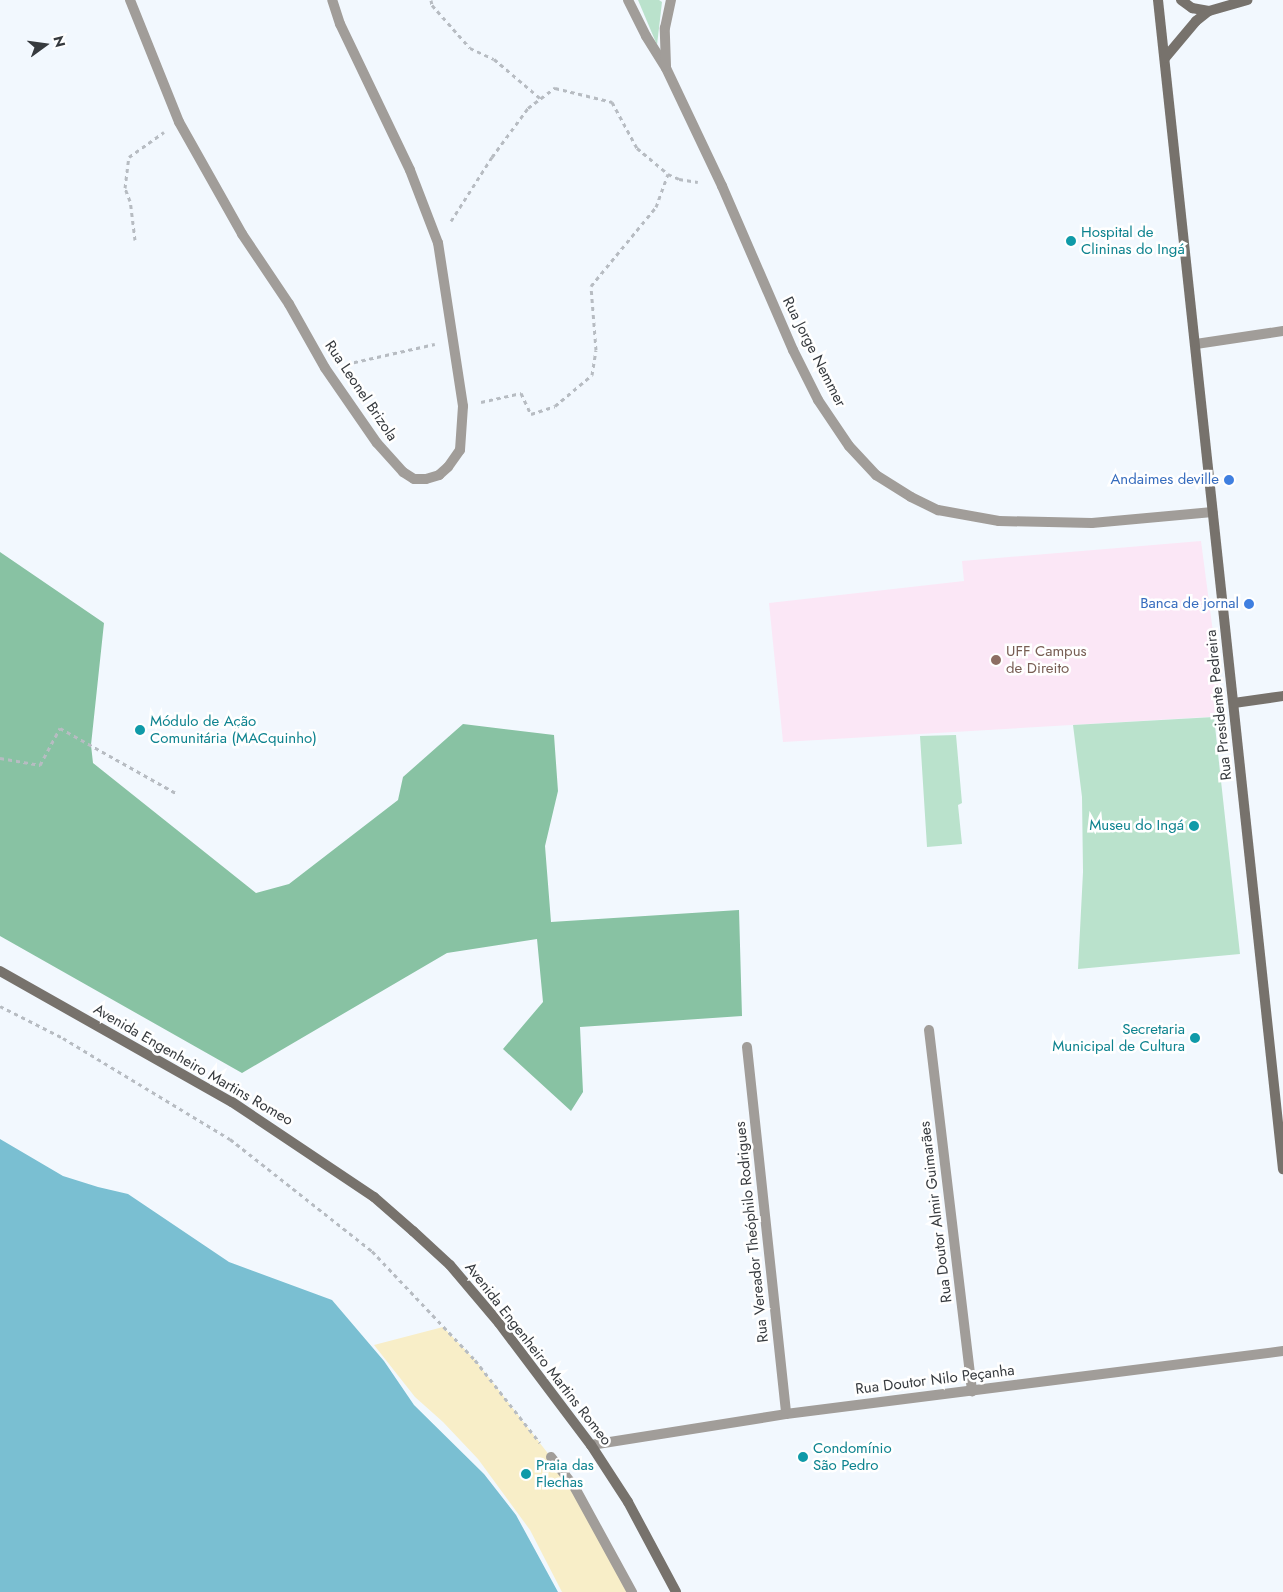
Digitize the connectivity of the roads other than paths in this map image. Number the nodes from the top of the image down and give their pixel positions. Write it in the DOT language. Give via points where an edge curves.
graph roads {
  1 [pos="130,0"];
  2 [pos="332,0"];
  3 [pos="628,0"];
  4 [pos="671,0"];
  5 [pos="1158,0"];
  6 [pos="1181,0"];
  7 [pos="1247,0"];
  8 [pos="1209,11"];
  9 [pos="1165,58"];
  10 [pos="666,68"];
  11 [pos="1283,331"];
  12 [pos="1196,344"];
  13 [pos="1213,512"];
  14 [pos="1283,696"];
  15 [pos="1234,703"];
  16 [pos="0,971"];
  17 [pos="929,1030"];
  18 [pos="747,1047"];
  19 [pos="1283,1169"];
  20 [pos="1283,1351"];
  21 [pos="972,1391"];
  22 [pos="786,1414"];
  23 [pos="591,1445"];
  24 [pos="551,1457"];
  25 [pos="632,1592"];
  26 [pos="676,1592"];
  1 -- 2 [label="street, Rua Leonel Brizola" via="179,122 242,234 289,304 325,368 377,443 403,472 414,480 426,479 439,475 460,450 463,406 438,243 413,178 340,24"];
  3 -- 10 [label="street, Rua Jorge Nemmer"];
  4 -- 10 [label="street" via="665,28"];
  5 -- 9 [label="street, Rua Presidente Pedreira"];
  6 -- 8 [label="street" via="1192,8"];
  7 -- 8 [label="street"];
  8 -- 9 [label="street" via="1196,21"];
  9 -- 12 [label="street, Rua Presidente Pedreira"];
  10 -- 13 [label="street, Rua Jorge Nemmer" via="818,400 849,446 876,475 938,510 999,521 1092,523"];
  11 -- 12 [label="street"];
  12 -- 13 [label="street, Rua Presidente Pedreira"];
  13 -- 15 [label="street, Rua Presidente Pedreira"];
  14 -- 15 [label="street"];
  15 -- 19 [label="street, Rua Presidente Pedreira"];
  16 -- 23 [label="street, Avenida Engenheiro Martins Romeo" via="232,1102 374,1197 450,1265 499,1323"];
  17 -- 21 [label="street, Rua Doutor Almir Guimarães"];
  18 -- 22 [label="street, Rua Vereador Theóphilo Rodrigues"];
  20 -- 21 [label="street, Rua Doutor Nilo Peçanha"];
  21 -- 22 [label="street, Rua Doutor Nilo Peçanha"];
  22 -- 23 [label="street, Rua Doutor Nilo Peçanha"];
  23 -- 26 [label="street, Avenida Engenheiro Martins Romeo" via="628,1502"];
  24 -- 25 [label="street" via="575,1488"];
}
